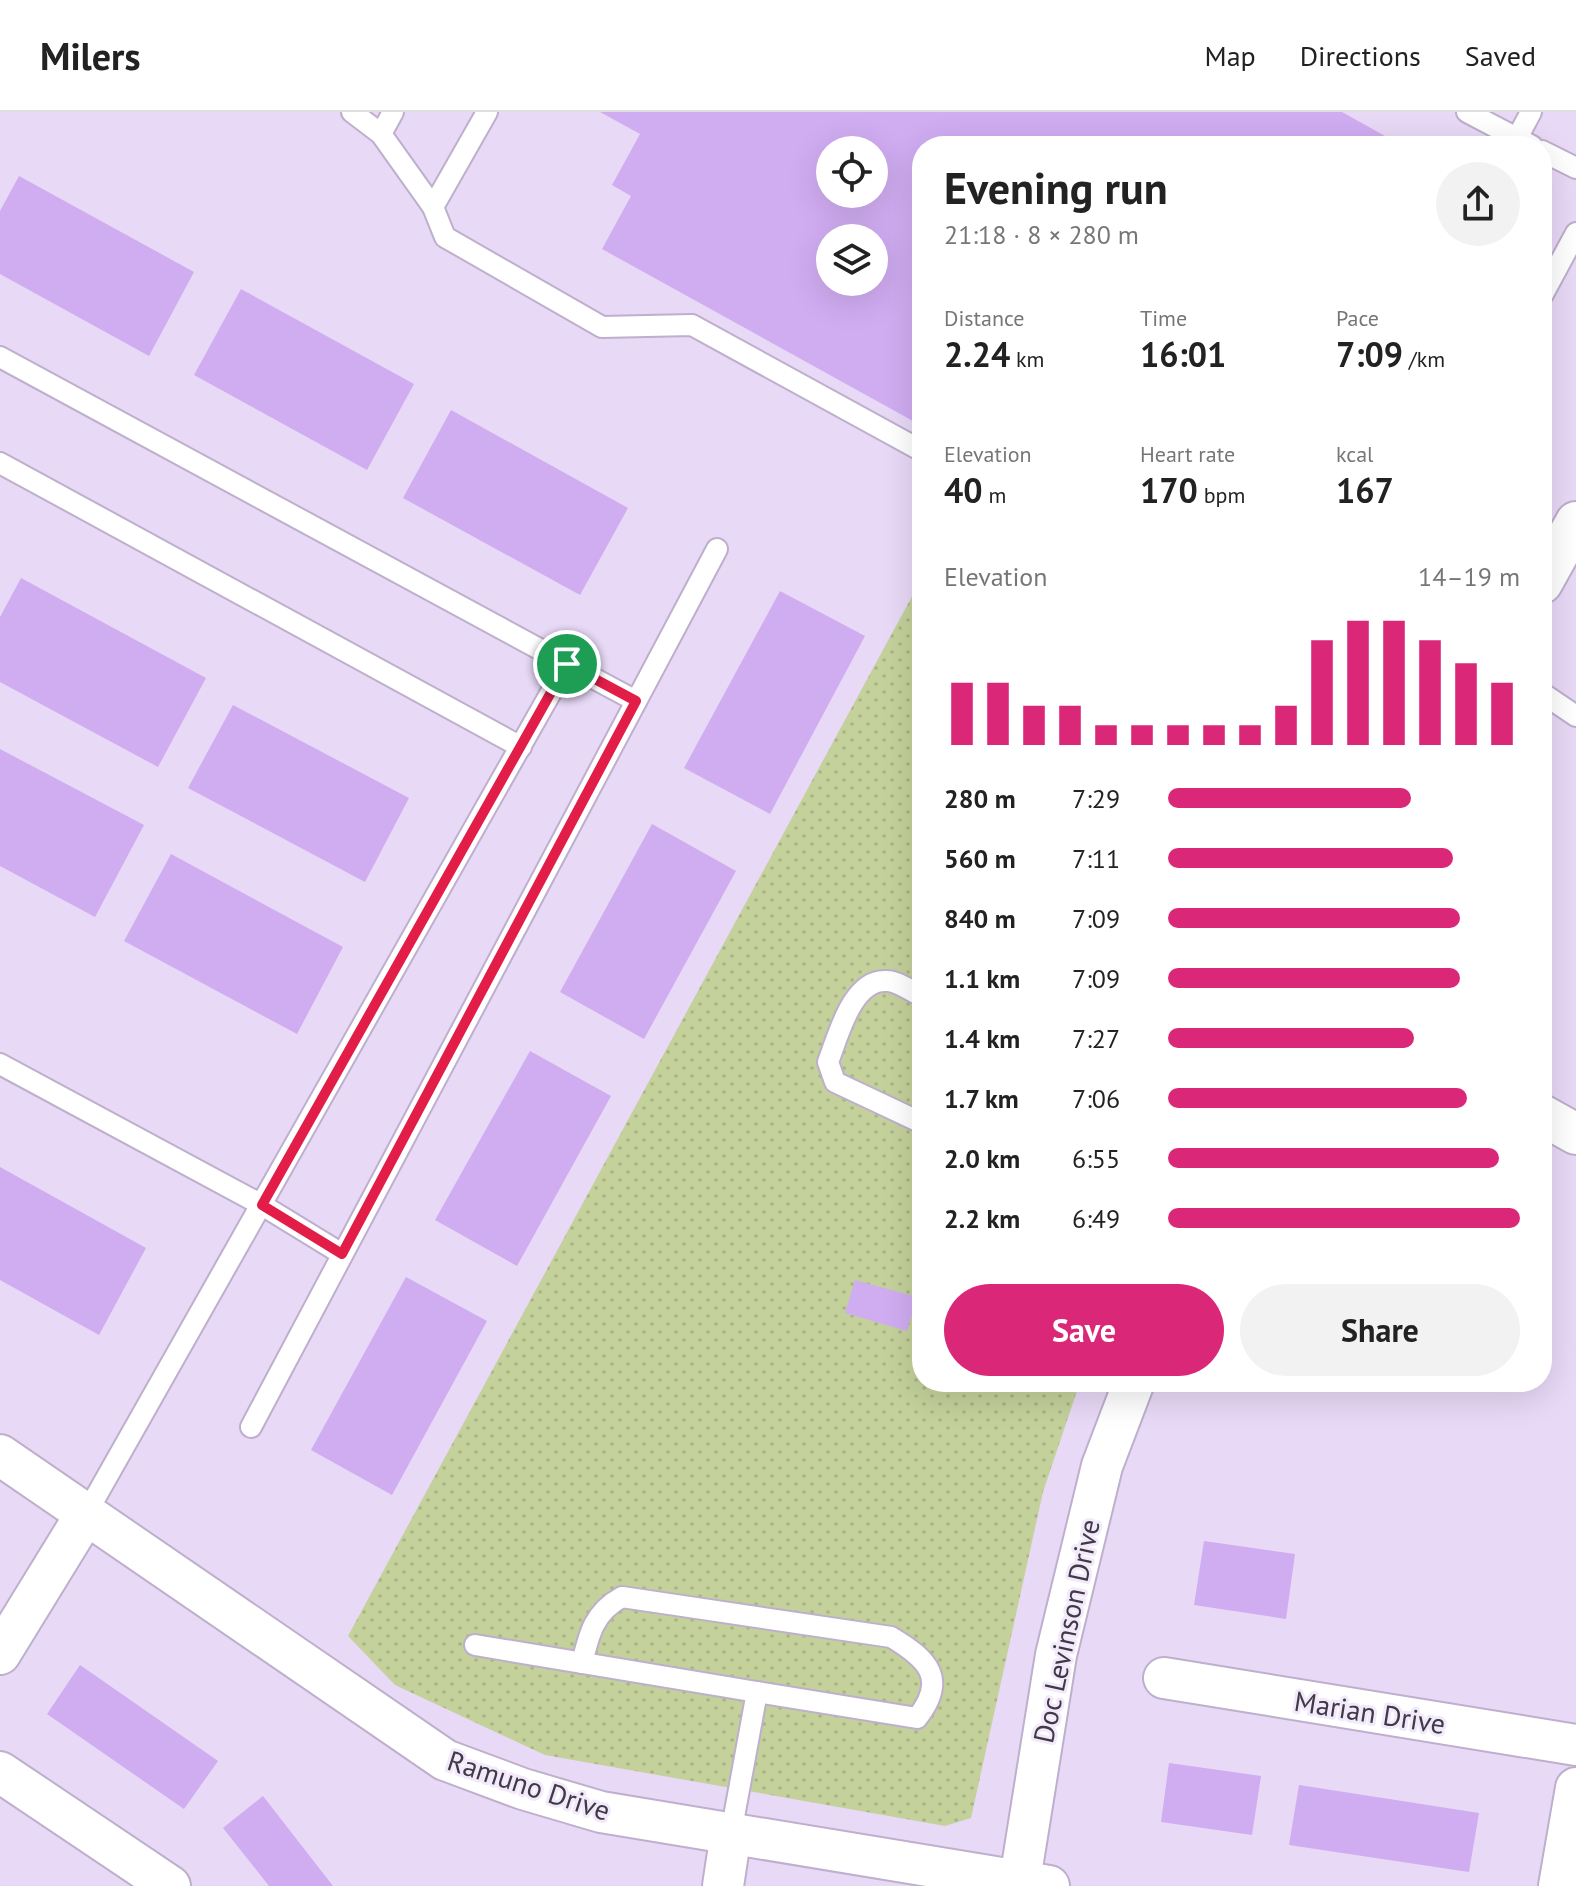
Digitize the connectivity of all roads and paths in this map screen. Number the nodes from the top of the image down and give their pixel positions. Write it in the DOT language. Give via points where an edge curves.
graph roads {
  1 [pos="352,112"];
  2 [pos="393,112"];
  3 [pos="487,112"];
  4 [pos="1467,112"];
  5 [pos="1531,112"];
  6 [pos="381,134"];
  7 [pos="1508,136"];
  8 [pos="1524,136"];
  9 [pos="1552,156"];
  10 [pos="1576,168"];
  11 [pos="433,207"];
  12 [pos="1576,233"];
  13 [pos="1552,277"];
  14 [pos="0,357"];
  15 [pos="912,446"];
  16 [pos="0,463"];
  17 [pos="1576,522"];
  18 [pos="717,549"];
  19 [pos="1552,565"];
  20 [pos="567,664"];
  21 [pos="1552,700"];
  22 [pos="636,701"];
  23 [pos="1576,716"];
  24 [pos="521,747"];
  25 [pos="912,991"];
  26 [pos="0,1064"];
  27 [pos="912,1118"];
  28 [pos="1552,1121"];
  29 [pos="1576,1134"];
  30 [pos="262,1205"];
  31 [pos="342,1254"];
  32 [pos="1130,1392"];
  33 [pos="251,1427"];
  34 [pos="0,1455"];
  35 [pos="86,1514"];
  36 [pos="475,1645"];
  37 [pos="0,1654"];
  38 [pos="582,1663"];
  39 [pos="1164,1678"];
  40 [pos="757,1692"];
  41 [pos="1576,1745"];
  42 [pos="0,1772"];
  43 [pos="1576,1788"];
  44 [pos="731,1833"];
  45 [pos="1029,1885"];
  46 [pos="170,1886"];
  47 [pos="723,1886"];
  48 [pos="1559,1886"];
  1 -- 6 [label="lane"];
  2 -- 6 [label="lane"];
  3 -- 11 [label="lane"];
  4 -- 7 [label="lane"];
  5 -- 8 [label="lane"];
  6 -- 11 [label="lane"];
  9 -- 10 [label="lane"];
  11 -- 15 [label="lane" via="445,237 602,327 692,325"];
  12 -- 13 [label="lane"];
  14 -- 20 [label="lane"];
  16 -- 24 [label="lane"];
  17 -- 19 [label="street"];
  18 -- 22 [label="lane"];
  20 -- 22 [label="lane"];
  20 -- 24 [label="lane"];
  21 -- 23 [label="lane"];
  22 -- 31 [label="lane"];
  24 -- 30 [label="lane"];
  25 -- 27 [label="lane" via="888,980 871,984 856,998 828,1062 835,1082"];
  26 -- 30 [label="lane"];
  28 -- 29 [label="street"];
  30 -- 31 [label="lane"];
  30 -- 35 [label="lane"];
  31 -- 33 [label="lane"];
  32 -- 45 [label="street, Doc Levinson Drive" via="1102,1466 1056,1655"];
  34 -- 35 [label="street, Ramuno Drive"];
  35 -- 37 [label="street"];
  35 -- 44 [label="street, Ramuno Drive" via="445,1760 601,1812"];
  36 -- 38 [label="lane"];
  38 -- 40 [label="lane"];
  38 -- 40 [label="lane" via="590,1628 606,1606 622,1597 891,1637 921,1658 934,1683 917,1718"];
  39 -- 41 [label="street, Marian Drive"];
  40 -- 44 [label="lane"];
  42 -- 46 [label="street"];
  43 -- 48 [label="street"];
  44 -- 45 [label="street, Ramuno Drive"];
  44 -- 47 [label="street"];
}
